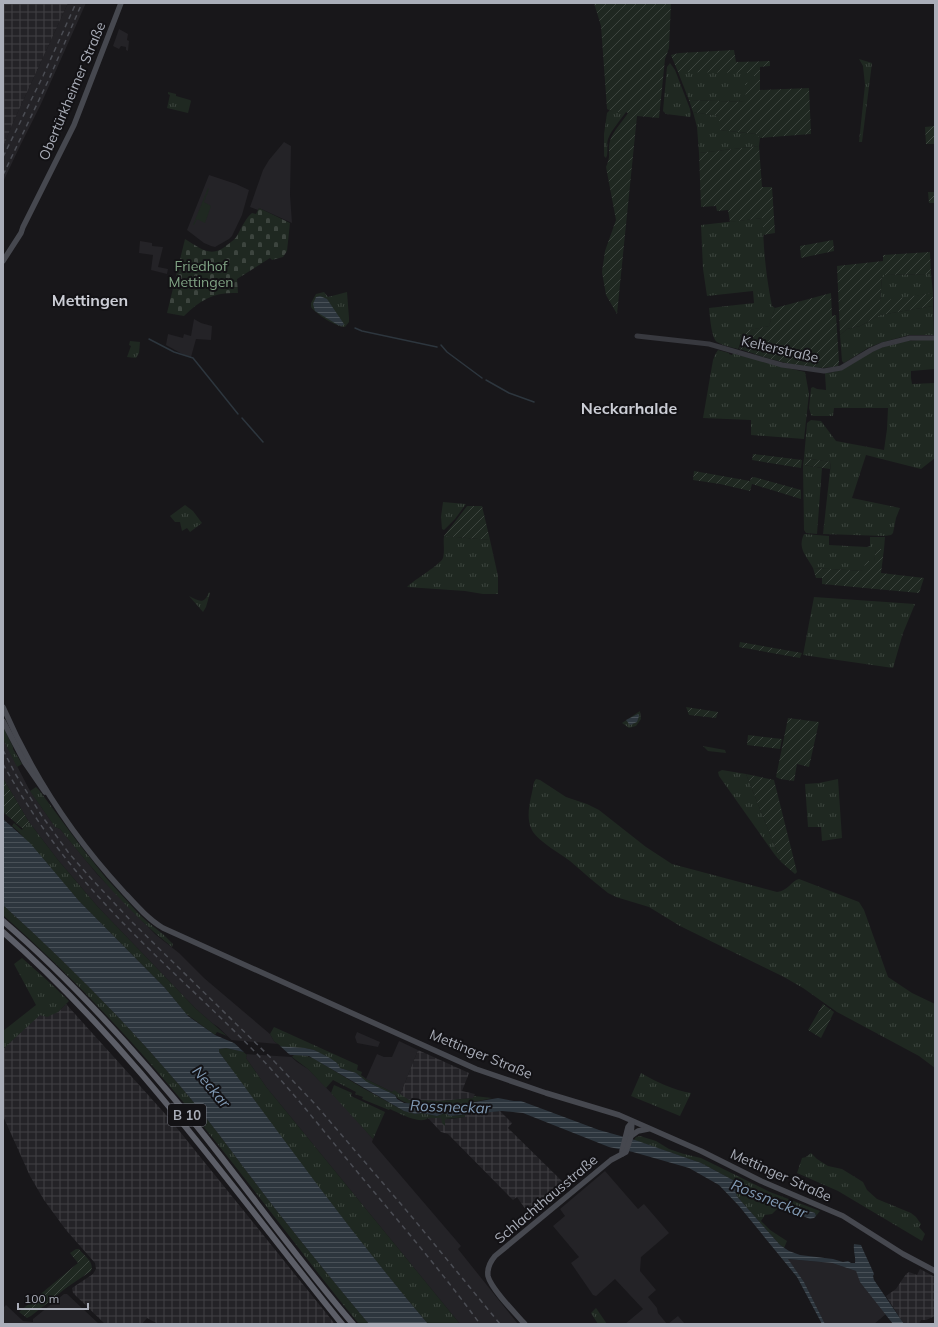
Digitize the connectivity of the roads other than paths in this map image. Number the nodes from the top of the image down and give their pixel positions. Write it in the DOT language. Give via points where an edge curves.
graph roads {
  1 [pos="121,3"];
  2 [pos="23,227"];
  3 [pos="3,255"];
  4 [pos="3,261"];
  5 [pos="637,336"];
  6 [pos="935,338"];
  7 [pos="3,707"];
  8 [pos="3,721"];
  9 [pos="14,738"];
  10 [pos="3,922"];
  11 [pos="3,932"];
  12 [pos="632,1122"];
  13 [pos="649,1129"];
  14 [pos="628,1135"];
  15 [pos="935,1271"];
  16 [pos="342,1324"];
  17 [pos="353,1324"];
  18 [pos="525,1324"];
  1 -- 2 [label="main road, Obertürkheimer Straße" via="76,120"];
  2 -- 3 [label="main road"];
  2 -- 4 [label="main road"];
  5 -- 6 [label="street, Kelterstraße" via="709,344 775,363 824,371 841,368 882,345 910,338"];
  7 -- 9 [label="main road"];
  8 -- 9 [label="main road"];
  9 -- 12 [label="main road, Mettinger Straße" via="34,777 92,855 111,878 153,920 168,931 476,1069 615,1114"];
  10 -- 17 [label="highway, B 10" via="66,980 140,1059"];
  11 -- 16 [label="highway, B 10" via="133,1063"];
  12 -- 13 [label="main road, Mettinger Straße"];
  12 -- 14 [label="main road, Schlachthausstraße"];
  13 -- 14 [label="main road"];
  13 -- 15 [label="main road, Mettinger Straße" via="839,1214"];
  14 -- 18 [label="main road, Schlachthausstraße" via="623,1152 495,1256 489,1267 488,1276 491,1283"];
}
